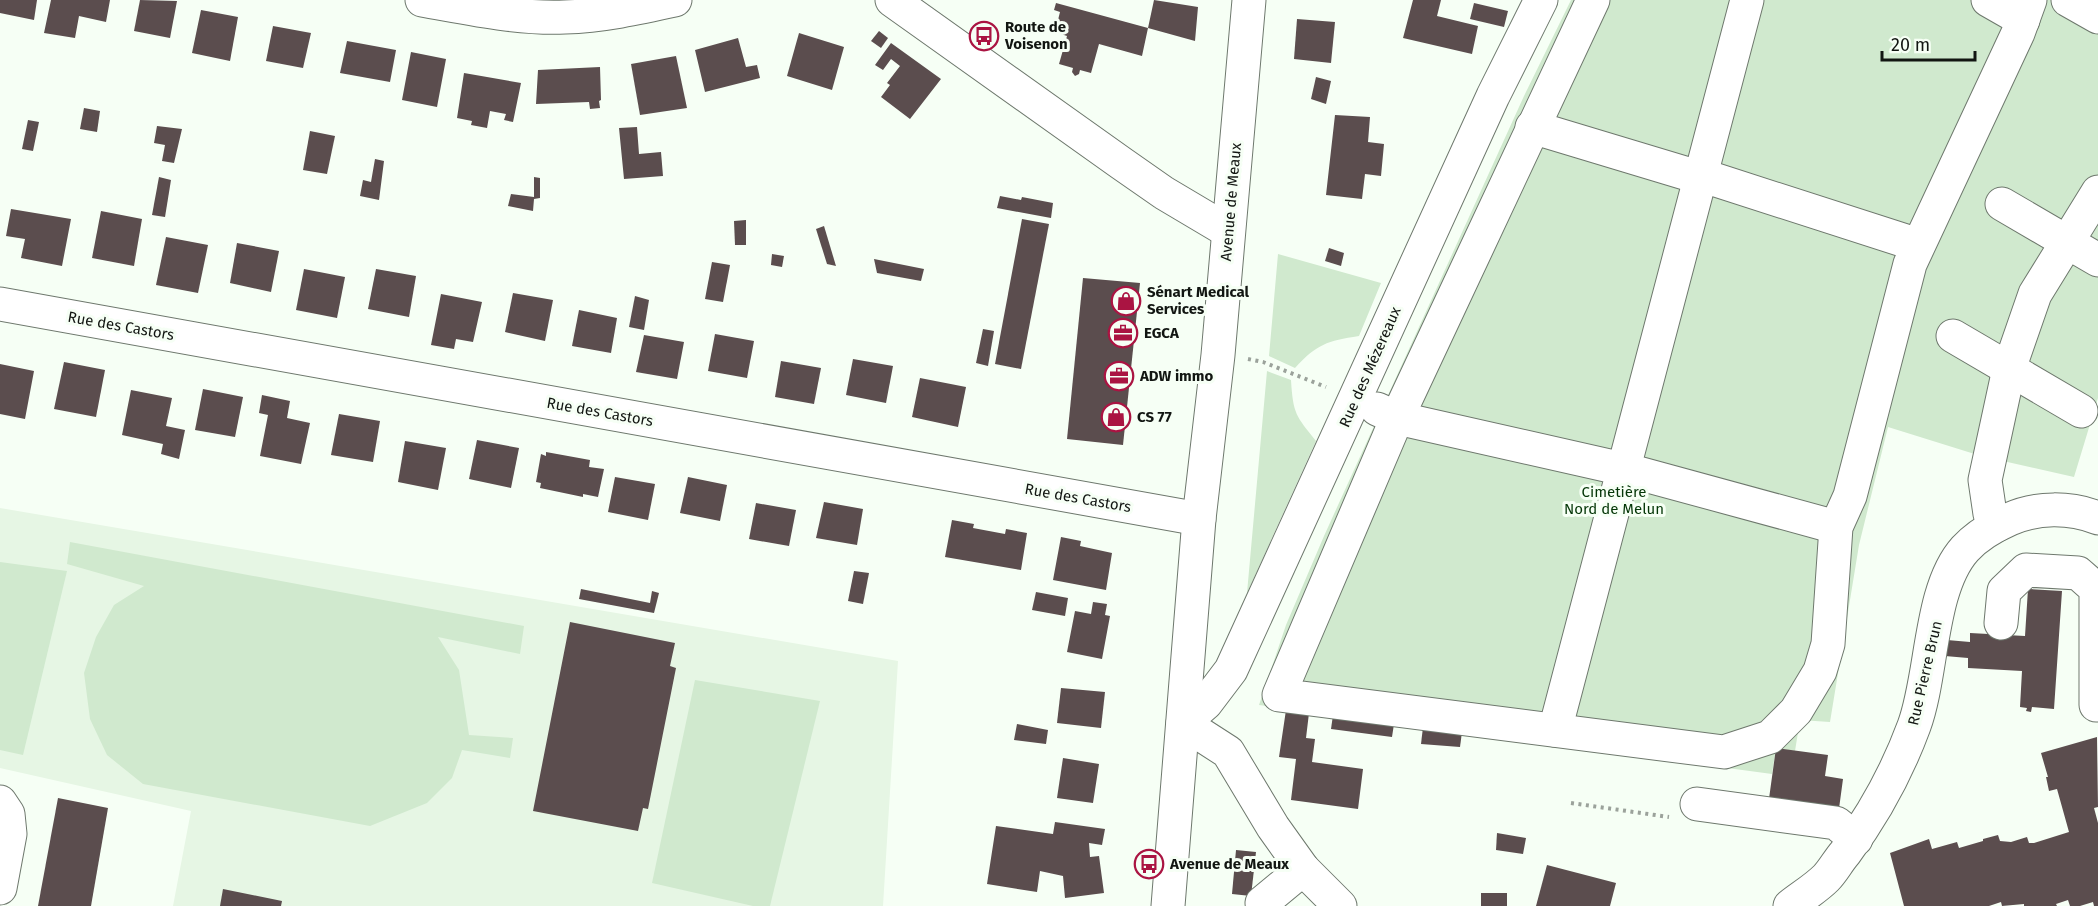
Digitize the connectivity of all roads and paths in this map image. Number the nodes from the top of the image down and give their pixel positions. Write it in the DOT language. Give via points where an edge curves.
graph roads {
  1 [pos="422,0"];
  2 [pos="675,0"];
  3 [pos="892,0"];
  4 [pos="1249,0"];
  5 [pos="1541,0"];
  6 [pos="1593,0"];
  7 [pos="1747,0"];
  8 [pos="1988,0"];
  9 [pos="2068,0"];
  10 [pos="2026,10"];
  11 [pos="2098,17"];
  12 [pos="1532,127"];
  13 [pos="1701,176"];
  14 [pos="2098,192"];
  15 [pos="2002,204"];
  16 [pos="1228,231"];
  17 [pos="2067,242"];
  18 [pos="1918,245"];
  19 [pos="2098,260"];
  20 [pos="0,304"];
  21 [pos="1953,336"];
  22 [pos="1218,355"];
  23 [pos="2009,369"];
  24 [pos="1355,400"];
  25 [pos="2081,411"];
  26 [pos="1397,418"];
  27 [pos="1623,469"];
  28 [pos="2098,518"];
  29 [pos="1199,519"];
  30 [pos="1997,525"];
  31 [pos="1836,527"];
  32 [pos="2001,623"];
  33 [pos="2098,705"];
  34 [pos="1183,723"];
  35 [pos="1555,730"];
  36 [pos="0,802"];
  37 [pos="1697,804"];
  38 [pos="1856,838"];
  39 [pos="1303,869"];
  40 [pos="0,888"];
  41 [pos="1262,903"];
  42 [pos="1168,906"];
  43 [pos="1340,906"];
  44 [pos="1790,906"];
  1 -- 2 [label="street" via="519,15 563,17"];
  3 -- 16 [label="street" via="1164,193"];
  4 -- 16 [label="street, Avenue de Meaux"];
  5 -- 24 [label="street, Rue des Mézereaux" via="1493,96"];
  6 -- 12 [label="street"];
  7 -- 13 [label="street"];
  8 -- 10 [label="street"];
  9 -- 11 [label="street"];
  10 -- 18 [label="street"];
  12 -- 13 [label="street"];
  12 -- 26 [label="street"];
  13 -- 18 [label="street"];
  13 -- 27 [label="street"];
  14 -- 17 [label="street"];
  15 -- 17 [label="street"];
  16 -- 22 [label="street, Avenue de Meaux"];
  17 -- 19 [label="street"];
  17 -- 23 [label="street" via="2035,294"];
  18 -- 31 [label="street" via="1850,496"];
  20 -- 29 [label="street, Rue des Castors"];
  21 -- 23 [label="street"];
  22 -- 24 [label="path" via="1263,362"];
  22 -- 29 [label="street, Avenue de Meaux"];
  23 -- 25 [label="street"];
  23 -- 30 [label="street" via="1985,480 1990,514"];
  24 -- 26 [label="street"];
  24 -- 34 [label="street, Rue des Mézereaux" via="1231,670 1206,703"];
  26 -- 27 [label="street"];
  26 -- 35 [label="street" via="1279,696"];
  27 -- 31 [label="street"];
  27 -- 35 [label="street"];
  28 -- 30 [label="street, Rue Pierre Brun" via="2071,509 2046,510 2018,515"];
  29 -- 34 [label="street, Avenue de Meaux"];
  30 -- 38 [label="street, Rue Pierre Brun" via="1965,549 1953,566 1943,591 1915,725 1893,777"];
  31 -- 35 [label="street" via="1828,644 1820,671 1796,711 1770,737 1724,752"];
  32 -- 33 [label="street" via="2004,591 2026,570 2078,573 2096,589"];
  34 -- 39 [label="street" via="1228,752"];
  34 -- 42 [label="street, Avenue de Meaux"];
  36 -- 40 [label="street" via="8,814 10,834"];
  37 -- 38 [label="street" via="1836,823"];
  38 -- 44 [label="street, Rue Pierre Brun" via="1826,879"];
  39 -- 41 [label="street"];
  39 -- 43 [label="street"];
}
